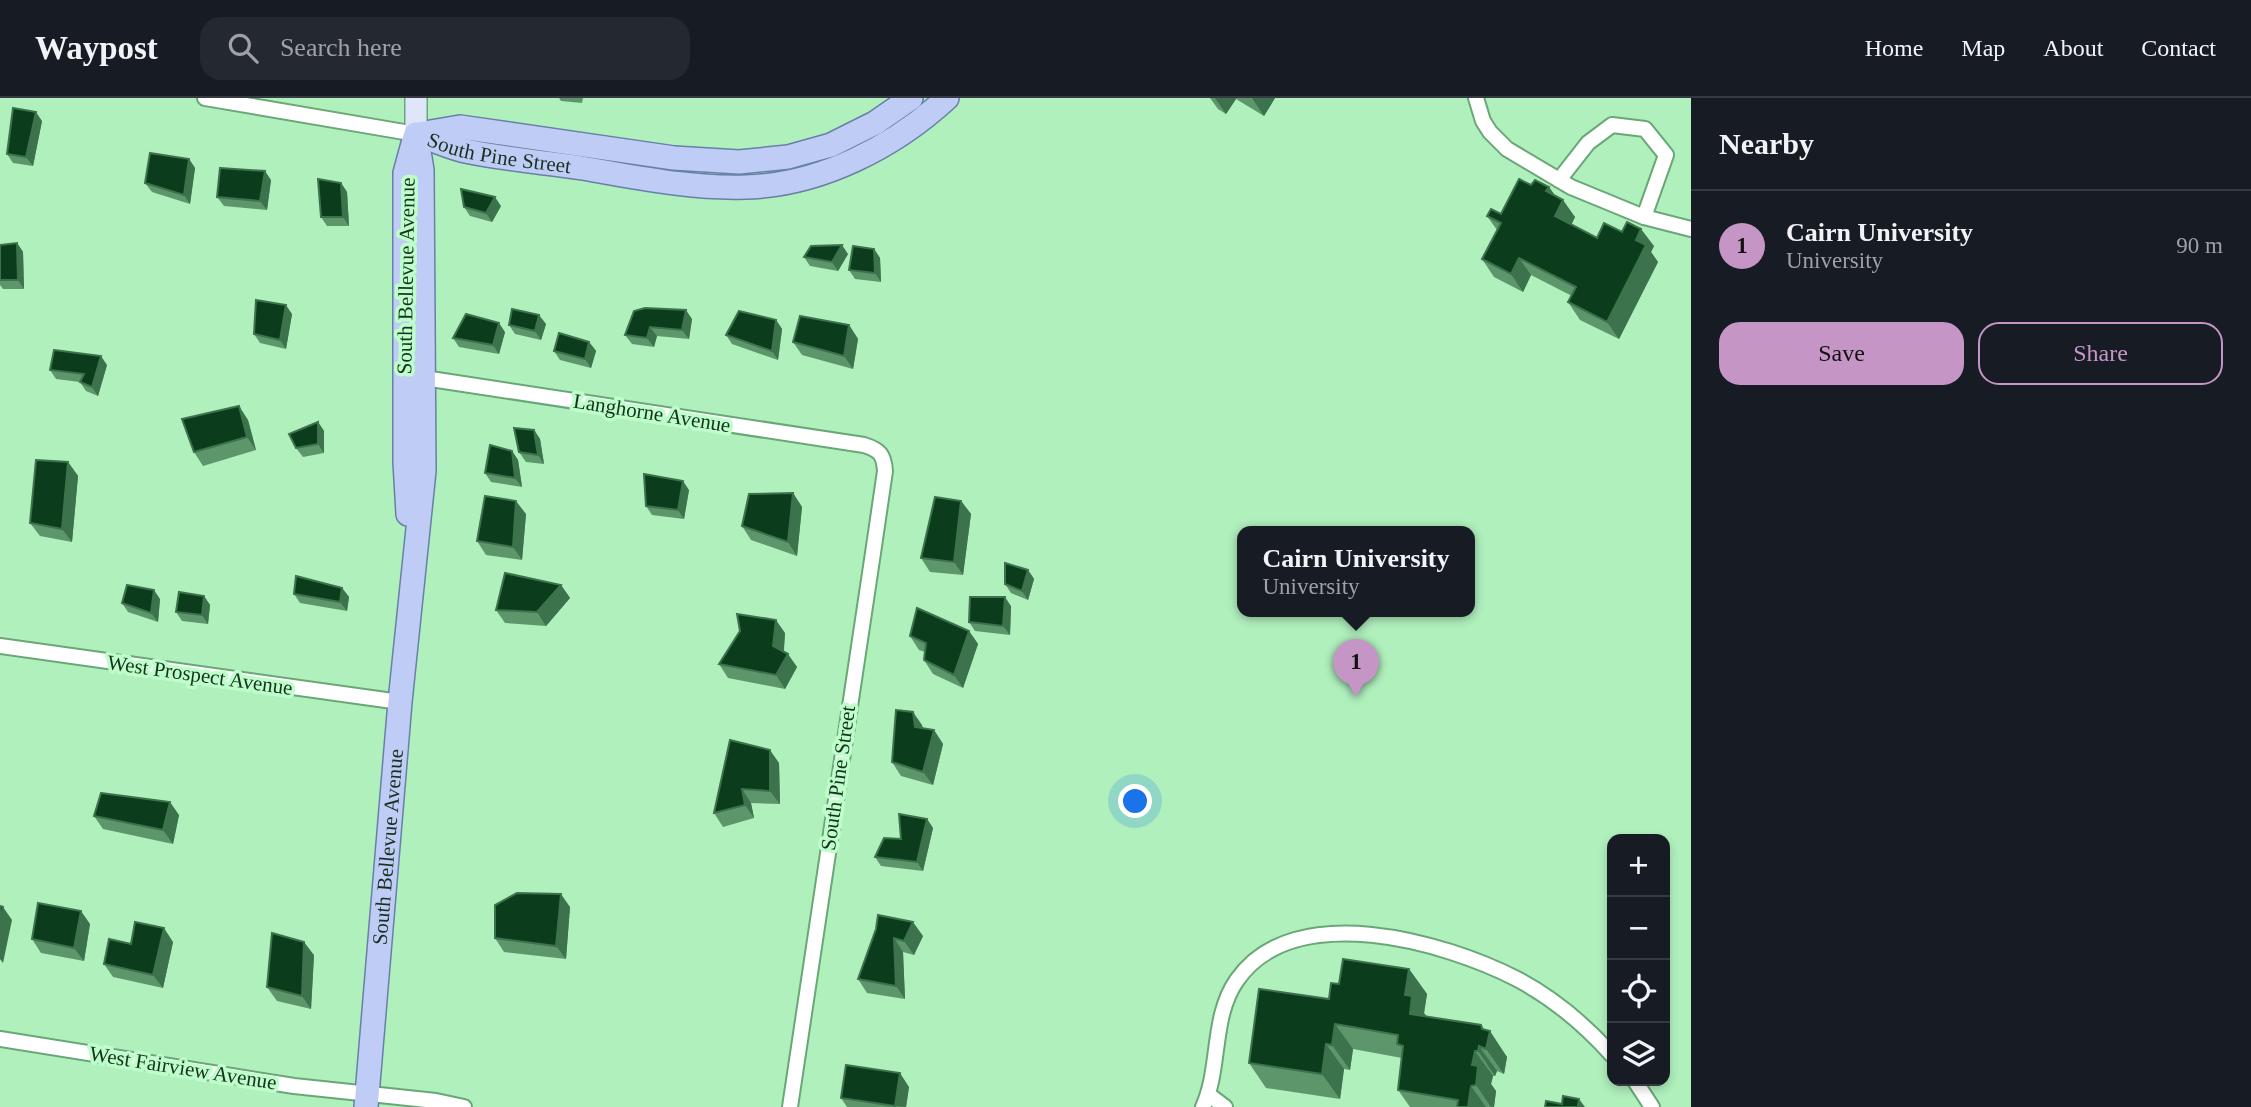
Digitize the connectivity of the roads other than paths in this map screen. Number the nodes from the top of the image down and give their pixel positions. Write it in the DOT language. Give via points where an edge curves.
graph roads {
  1 [pos="205,98"];
  2 [pos="416,98"];
  3 [pos="911,98"];
  4 [pos="947,98"];
  5 [pos="1476,98"];
  6 [pos="416,134"];
  7 [pos="1559,180"];
  8 [pos="1644,218"];
  9 [pos="1691,229"];
  10 [pos="424,378"];
  11 [pos="880,451"];
  12 [pos="411,587"];
  13 [pos="0,646"];
  14 [pos="400,702"];
  15 [pos="0,1039"];
  16 [pos="1607,1050"];
  17 [pos="1638,1086"];
  18 [pos="366,1100"];
  19 [pos="1206,1101"];
  20 [pos="464,1107"];
  21 [pos="790,1107"];
  22 [pos="1225,1107"];
  23 [pos="1652,1107"];
  1 -- 6 [label="street"];
  2 -- 6 [label="street, South Bellevue Avenue"];
  3 -- 6 [label="main road, South Pine Street" via="831,145 788,157 739,162 674,158 460,127"];
  4 -- 6 [label="main road, South Pine Street" via="886,144 822,173 747,187 696,186 460,149"];
  5 -- 7 [label="street" via="1483,121 1507,149"];
  6 -- 10 [label="main road, South Bellevue Avenue" via="422,170"];
  6 -- 12 [label="main road, South Bellevue Avenue" via="405,173 405,462"];
  7 -- 8 [label="street"];
  7 -- 8 [label="street" via="1587,143 1612,125 1645,129 1666,155"];
  8 -- 9 [label="street"];
  10 -- 11 [label="street, Langhorne Avenue"];
  10 -- 12 [label="main road, South Bellevue Avenue" via="424,471"];
  11 -- 21 [label="street, South Pine Street" via="885,471"];
  12 -- 14 [label="main road, South Bellevue Avenue"];
  13 -- 14 [label="street, West Prospect Avenue"];
  14 -- 18 [label="main road, South Bellevue Avenue"];
  15 -- 18 [label="street, West Fairview Avenue"];
  16 -- 19 [label="street" via="1549,1000 1473,959 1416,942 1350,933 1314,935 1274,946 1236,980 1224,1004"];
  17 -- 23 [label="street"];
  18 -- 20 [label="street, West Fairview Avenue"];
  19 -- 22 [label="street"];
}
